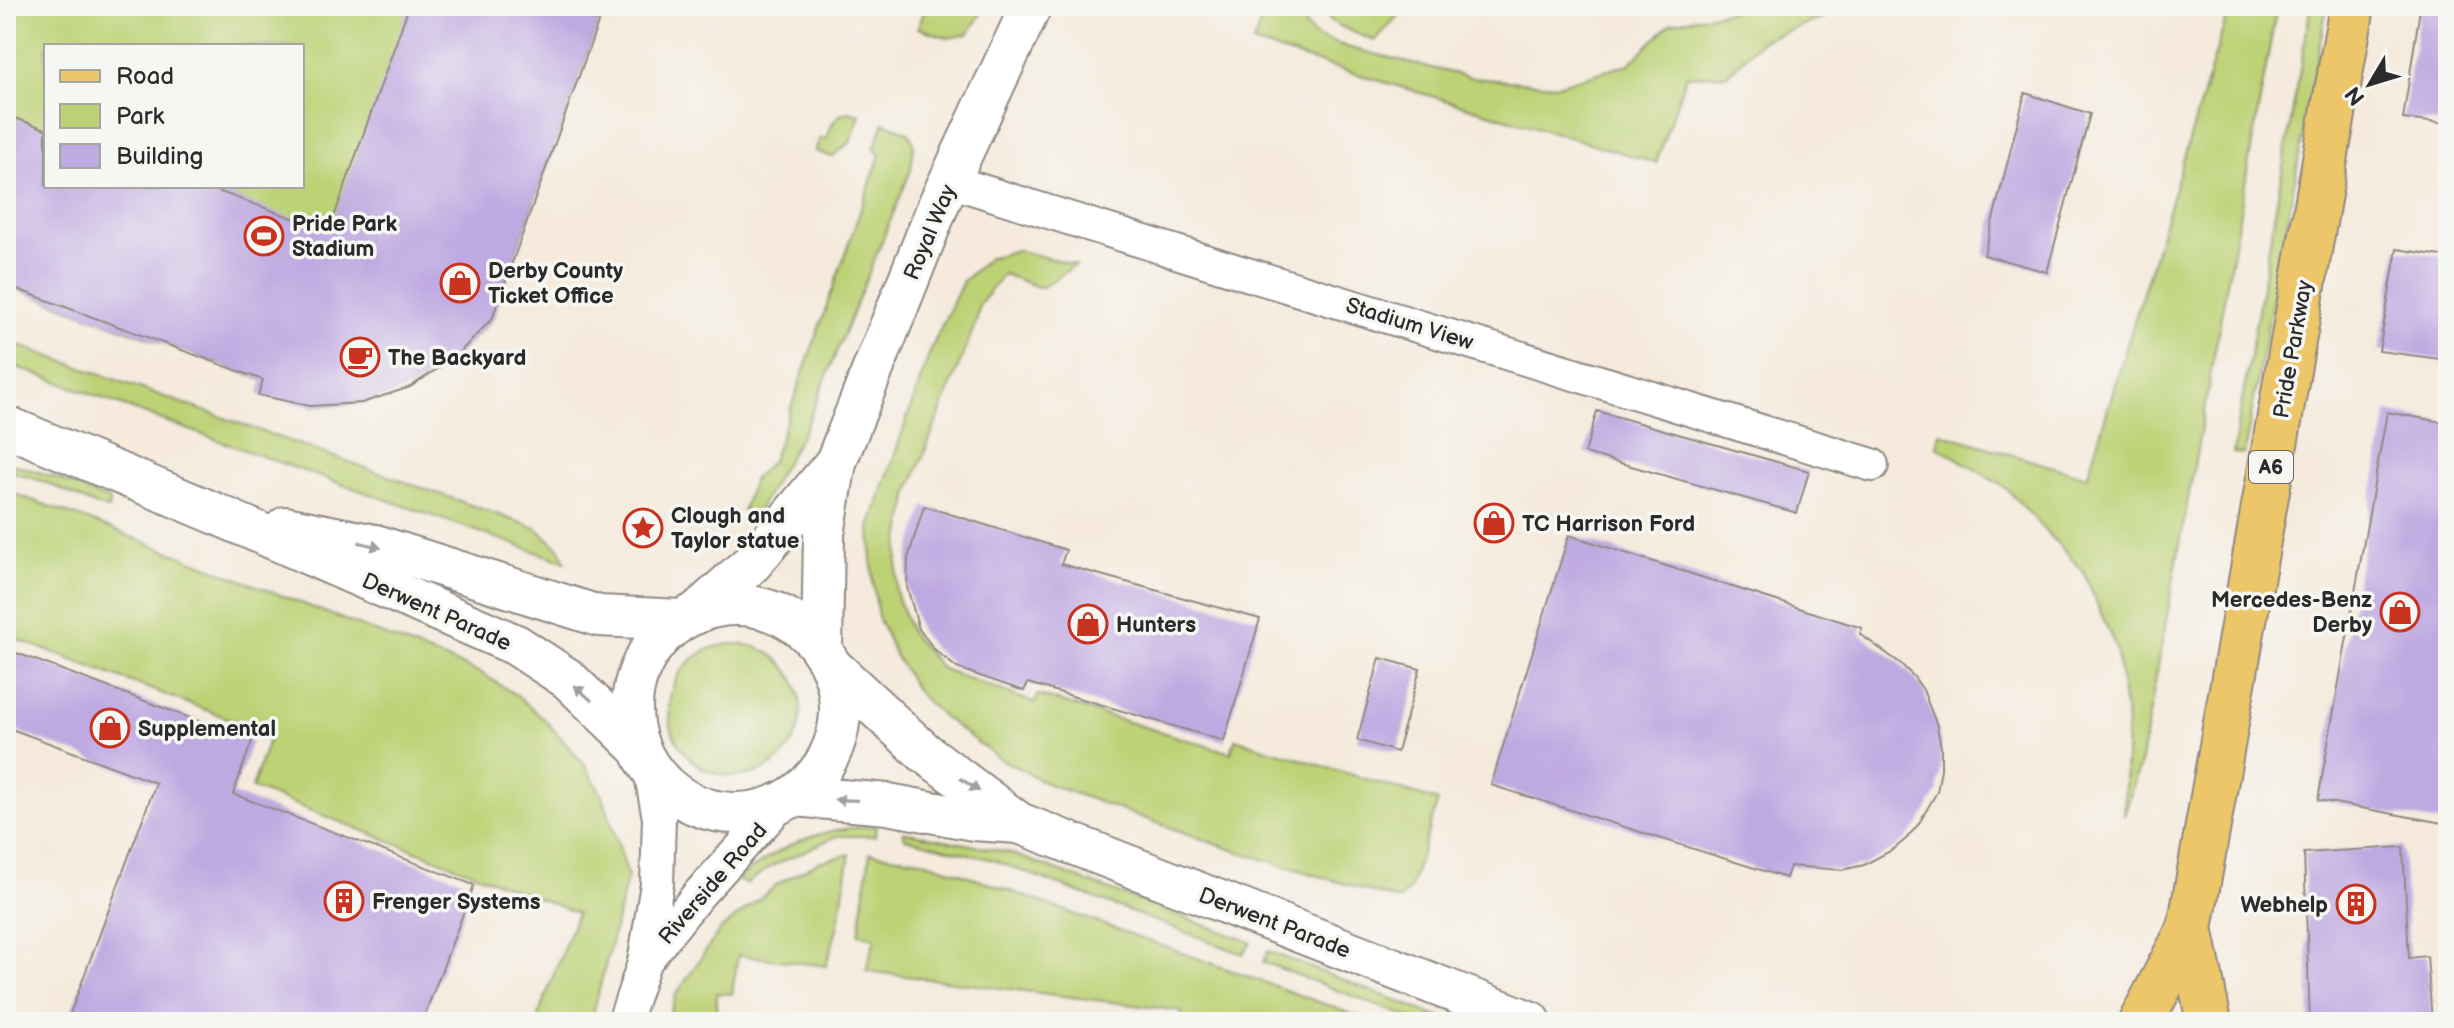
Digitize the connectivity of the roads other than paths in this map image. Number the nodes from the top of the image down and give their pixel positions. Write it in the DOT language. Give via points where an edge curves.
graph roads {
  1 [pos="1031,6"];
  2 [pos="2352,6"];
  3 [pos="950,181"];
  4 [pos="6,426"];
  5 [pos="836,462"];
  6 [pos="1872,465"];
  7 [pos="212,512"];
  8 [pos="688,617"];
  9 [pos="826,658"];
  10 [pos="644,759"];
  11 [pos="788,800"];
  12 [pos="1019,823"];
  13 [pos="2190,928"];
  14 [pos="644,963"];
  15 [pos="624,1022"];
  16 [pos="1531,1022"];
  17 [pos="2141,1022"];
  18 [pos="2209,1022"];
  1 -- 3 [label="street, Royal Way"];
  2 -- 13 [label="main road, Pride Parkway / A6"];
  3 -- 5 [label="street, Royal Way"];
  3 -- 6 [label="street, Stadium View"];
  4 -- 7 [label="street, Derwent Parade"];
  5 -- 8 [label="street, Royal Way" via="753,562"];
  5 -- 9 [label="street, Royal Way" via="823,550"];
  7 -- 8 [label="street, Derwent Parade, one-way" via="375,545 599,616"];
  10 -- 7 [label="street, Derwent Parade, one-way" via="568,679 516,645"];
  8 -- 9 [label="street" via="722,606 765,609 791,621"];
  8 -- 10 [label="street" via="650,650 637,676 632,719"];
  9 -- 11 [label="street" via="840,708 836,738 825,764"];
  9 -- 12 [label="street, Derwent Parade, one-way" via="924,752"];
  10 -- 11 [label="street" via="683,800 711,811 762,811"];
  10 -- 14 [label="street, Riverside Road" via="659,818 659,856"];
  12 -- 11 [label="street, Derwent Parade, one-way" via="888,804"];
  11 -- 14 [label="street, Riverside Road" via="698,895"];
  12 -- 16 [label="street, Derwent Parade"];
  13 -- 17 [label="main road, Pride Parkway / A6"];
  13 -- 18 [label="main road, Pride Parkway / A6"];
  14 -- 15 [label="street, Riverside Road"];
}
